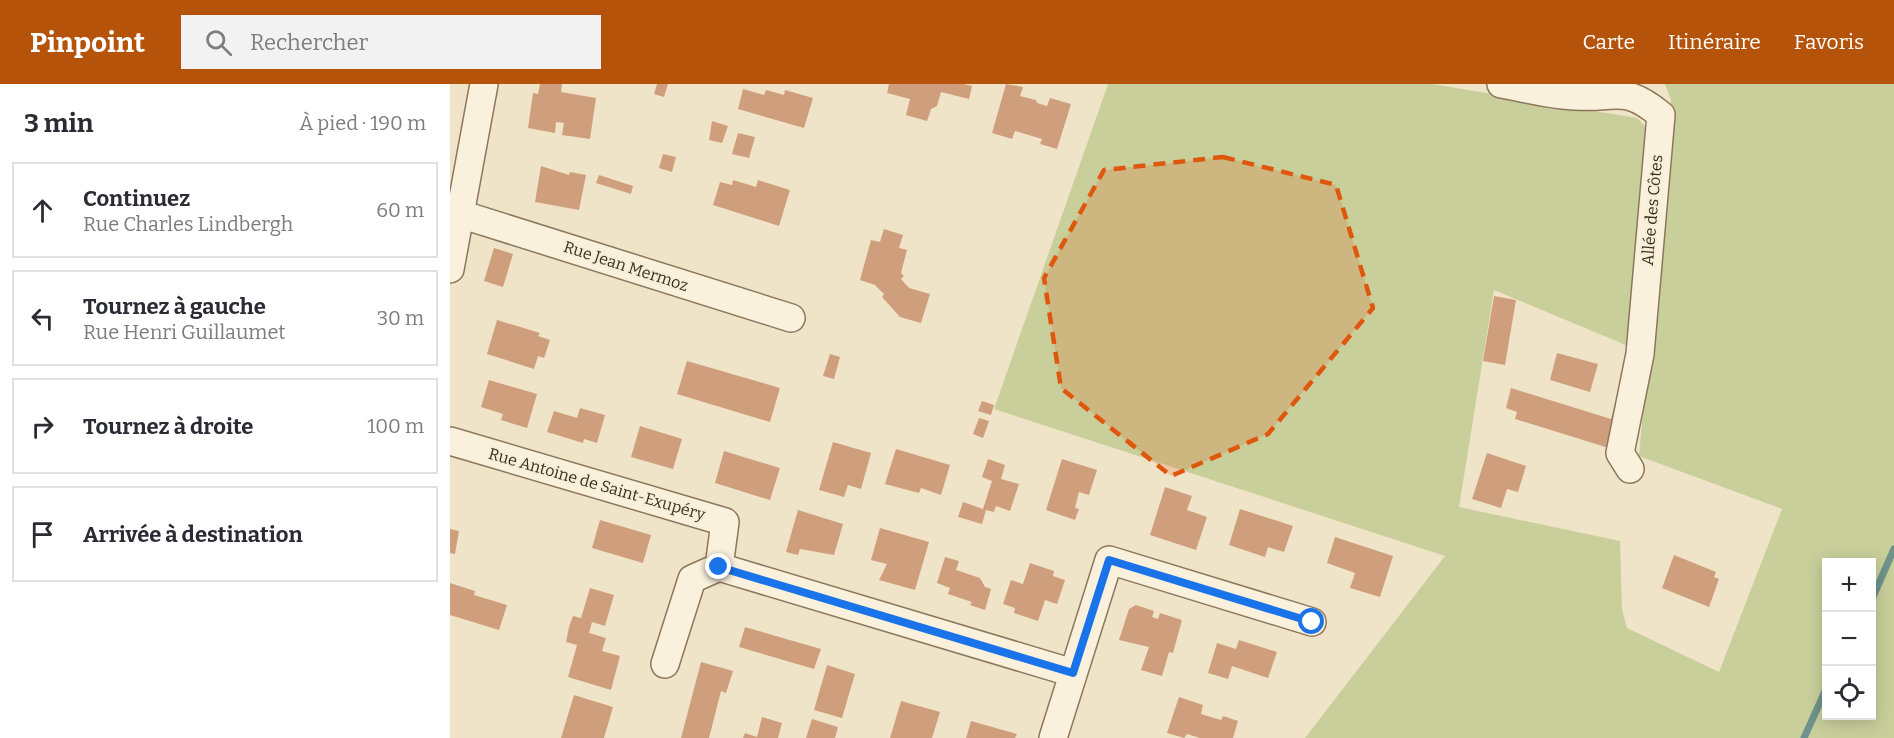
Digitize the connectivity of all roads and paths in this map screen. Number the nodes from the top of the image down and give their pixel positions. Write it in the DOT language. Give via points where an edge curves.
graph roads {
  1 [pos="484,84"];
  2 [pos="1501,84"];
  3 [pos="456,227"];
  4 [pos="450,269"];
  5 [pos="791,318"];
  6 [pos="450,441"];
  7 [pos="1630,469"];
  8 [pos="719,567"];
  9 [pos="1312,622"];
  10 [pos="665,664"];
  11 [pos="1073,673"];
  12 [pos="1053,738"];
  1 -- 3 [label="street"];
  2 -- 7 [label="street, Allée des Côtes" via="1576,96 1624,92 1644,99 1661,115 1640,354 1620,453"];
  3 -- 4 [label="street"];
  3 -- 5 [label="street, Rue Jean Mermoz"];
  6 -- 8 [label="street, Rue Antoine de Saint-Exupéry" via="725,522"];
  8 -- 10 [label="street" via="692,579"];
  8 -- 11 [label="street"];
  9 -- 11 [label="street" via="1109,560"];
  11 -- 12 [label="street"];
}
